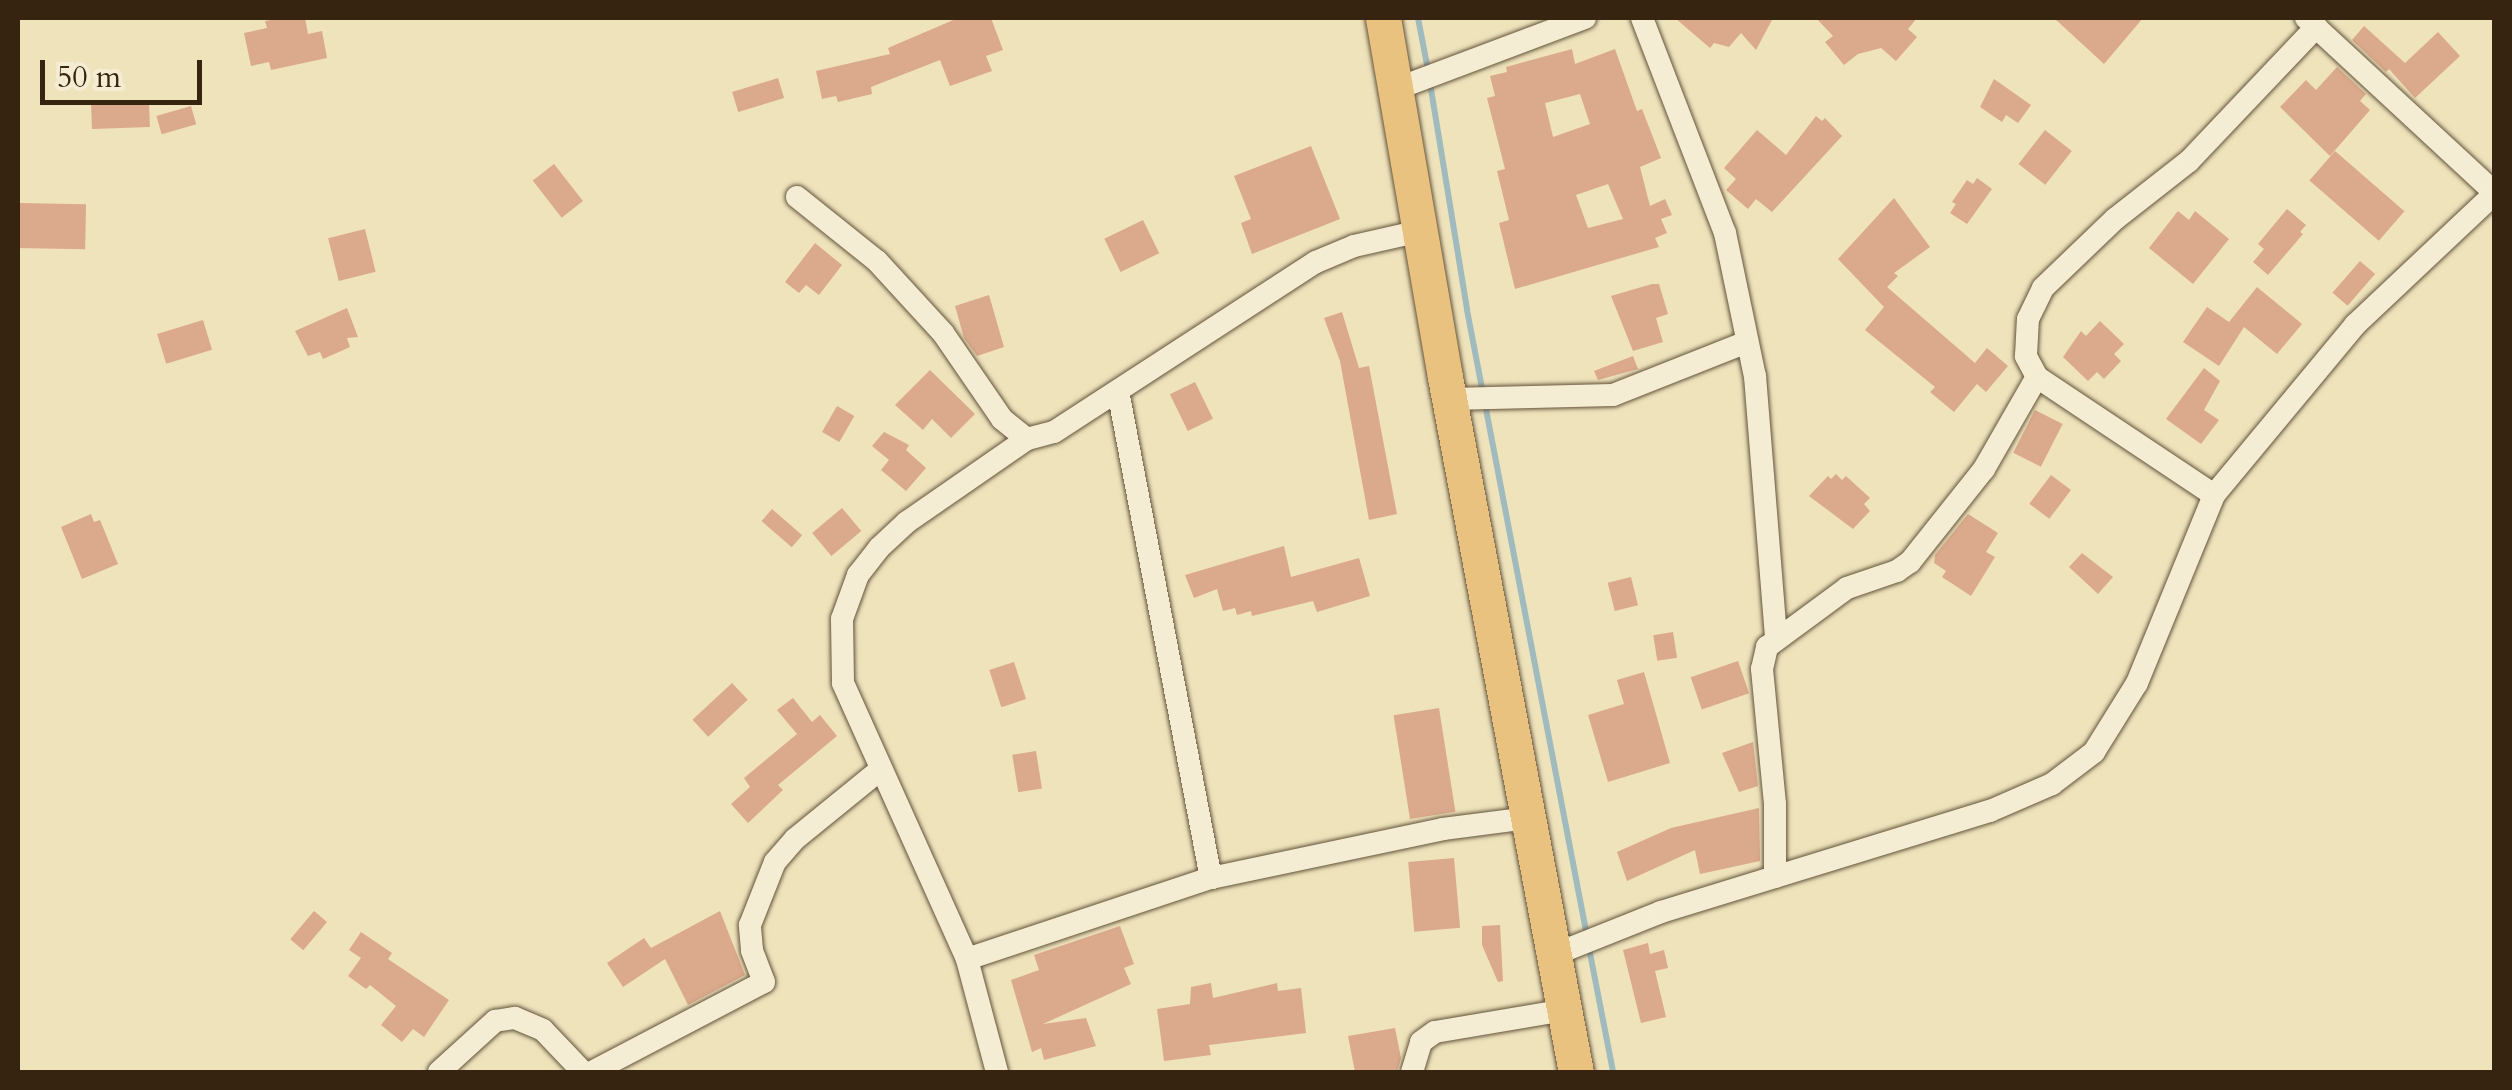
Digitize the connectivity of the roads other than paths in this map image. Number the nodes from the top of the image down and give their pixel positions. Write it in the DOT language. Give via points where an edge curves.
graph roads {
  1 [pos="1383,18"];
  2 [pos="1584,18"];
  3 [pos="1642,18"];
  4 [pos="2311,22"];
  5 [pos="1396,89"];
  6 [pos="2494,193"];
  7 [pos="796,197"];
  8 [pos="1420,230"];
  9 [pos="1748,342"];
  10 [pos="2037,377"];
  11 [pos="1118,391"];
  12 [pos="1450,399"];
  13 [pos="1092,408"];
  14 [pos="1122,424"];
  15 [pos="1027,438"];
  16 [pos="2214,495"];
  17 [pos="1776,637"];
  18 [pos="880,770"];
  19 [pos="1530,818"];
  20 [pos="1211,878"];
  21 [pos="1774,878"];
  22 [pos="1556,954"];
  23 [pos="968,959"];
  24 [pos="1566,1010"];
  25 [pos="439,1072"];
  26 [pos="583,1072"];
  27 [pos="592,1072"];
  28 [pos="998,1072"];
  29 [pos="1412,1072"];
  30 [pos="1576,1072"];
  1 -- 5 [label="main road"];
  2 -- 5 [label="street"];
  3 -- 9 [label="street" via="1725,234"];
  4 -- 6 [label="street"];
  4 -- 10 [label="street" via="2188,161 2042,288 2028,320 2026,356"];
  5 -- 8 [label="main road"];
  6 -- 16 [label="street" via="2355,325"];
  7 -- 15 [label="street" via="877,261 943,332 1002,419"];
  8 -- 11 [label="street" via="1316,262"];
  8 -- 12 [label="main road"];
  9 -- 12 [label="street" via="1613,395"];
  9 -- 17 [label="street"];
  10 -- 16 [label="street"];
  10 -- 17 [label="street" via="1984,469 1910,562 1848,588"];
  11 -- 13 [label="street"];
  11 -- 14 [label="street"];
  12 -- 19 [label="main road"];
  13 -- 14 [label="street"];
  13 -- 15 [label="street" via="1054,432"];
  14 -- 20 [label="street"];
  15 -- 18 [label="street" via="907,522 858,575 842,619 844,683"];
  16 -- 21 [label="street" via="2136,683 2094,752 2052,784 1990,811"];
  17 -- 21 [label="street" via="1762,657 1776,804"];
  18 -- 23 [label="street"];
  18 -- 27 [label="street" via="775,862 750,926 764,982"];
  19 -- 20 [label="street" via="1443,829"];
  19 -- 22 [label="main road"];
  20 -- 23 [label="street"];
  21 -- 22 [label="street" via="1661,912"];
  22 -- 24 [label="main road"];
  23 -- 28 [label="street"];
  24 -- 29 [label="street" via="1435,1032 1421,1042"];
  24 -- 30 [label="main road"];
  25 -- 26 [label="street" via="495,1021 516,1018 543,1030"];
}
